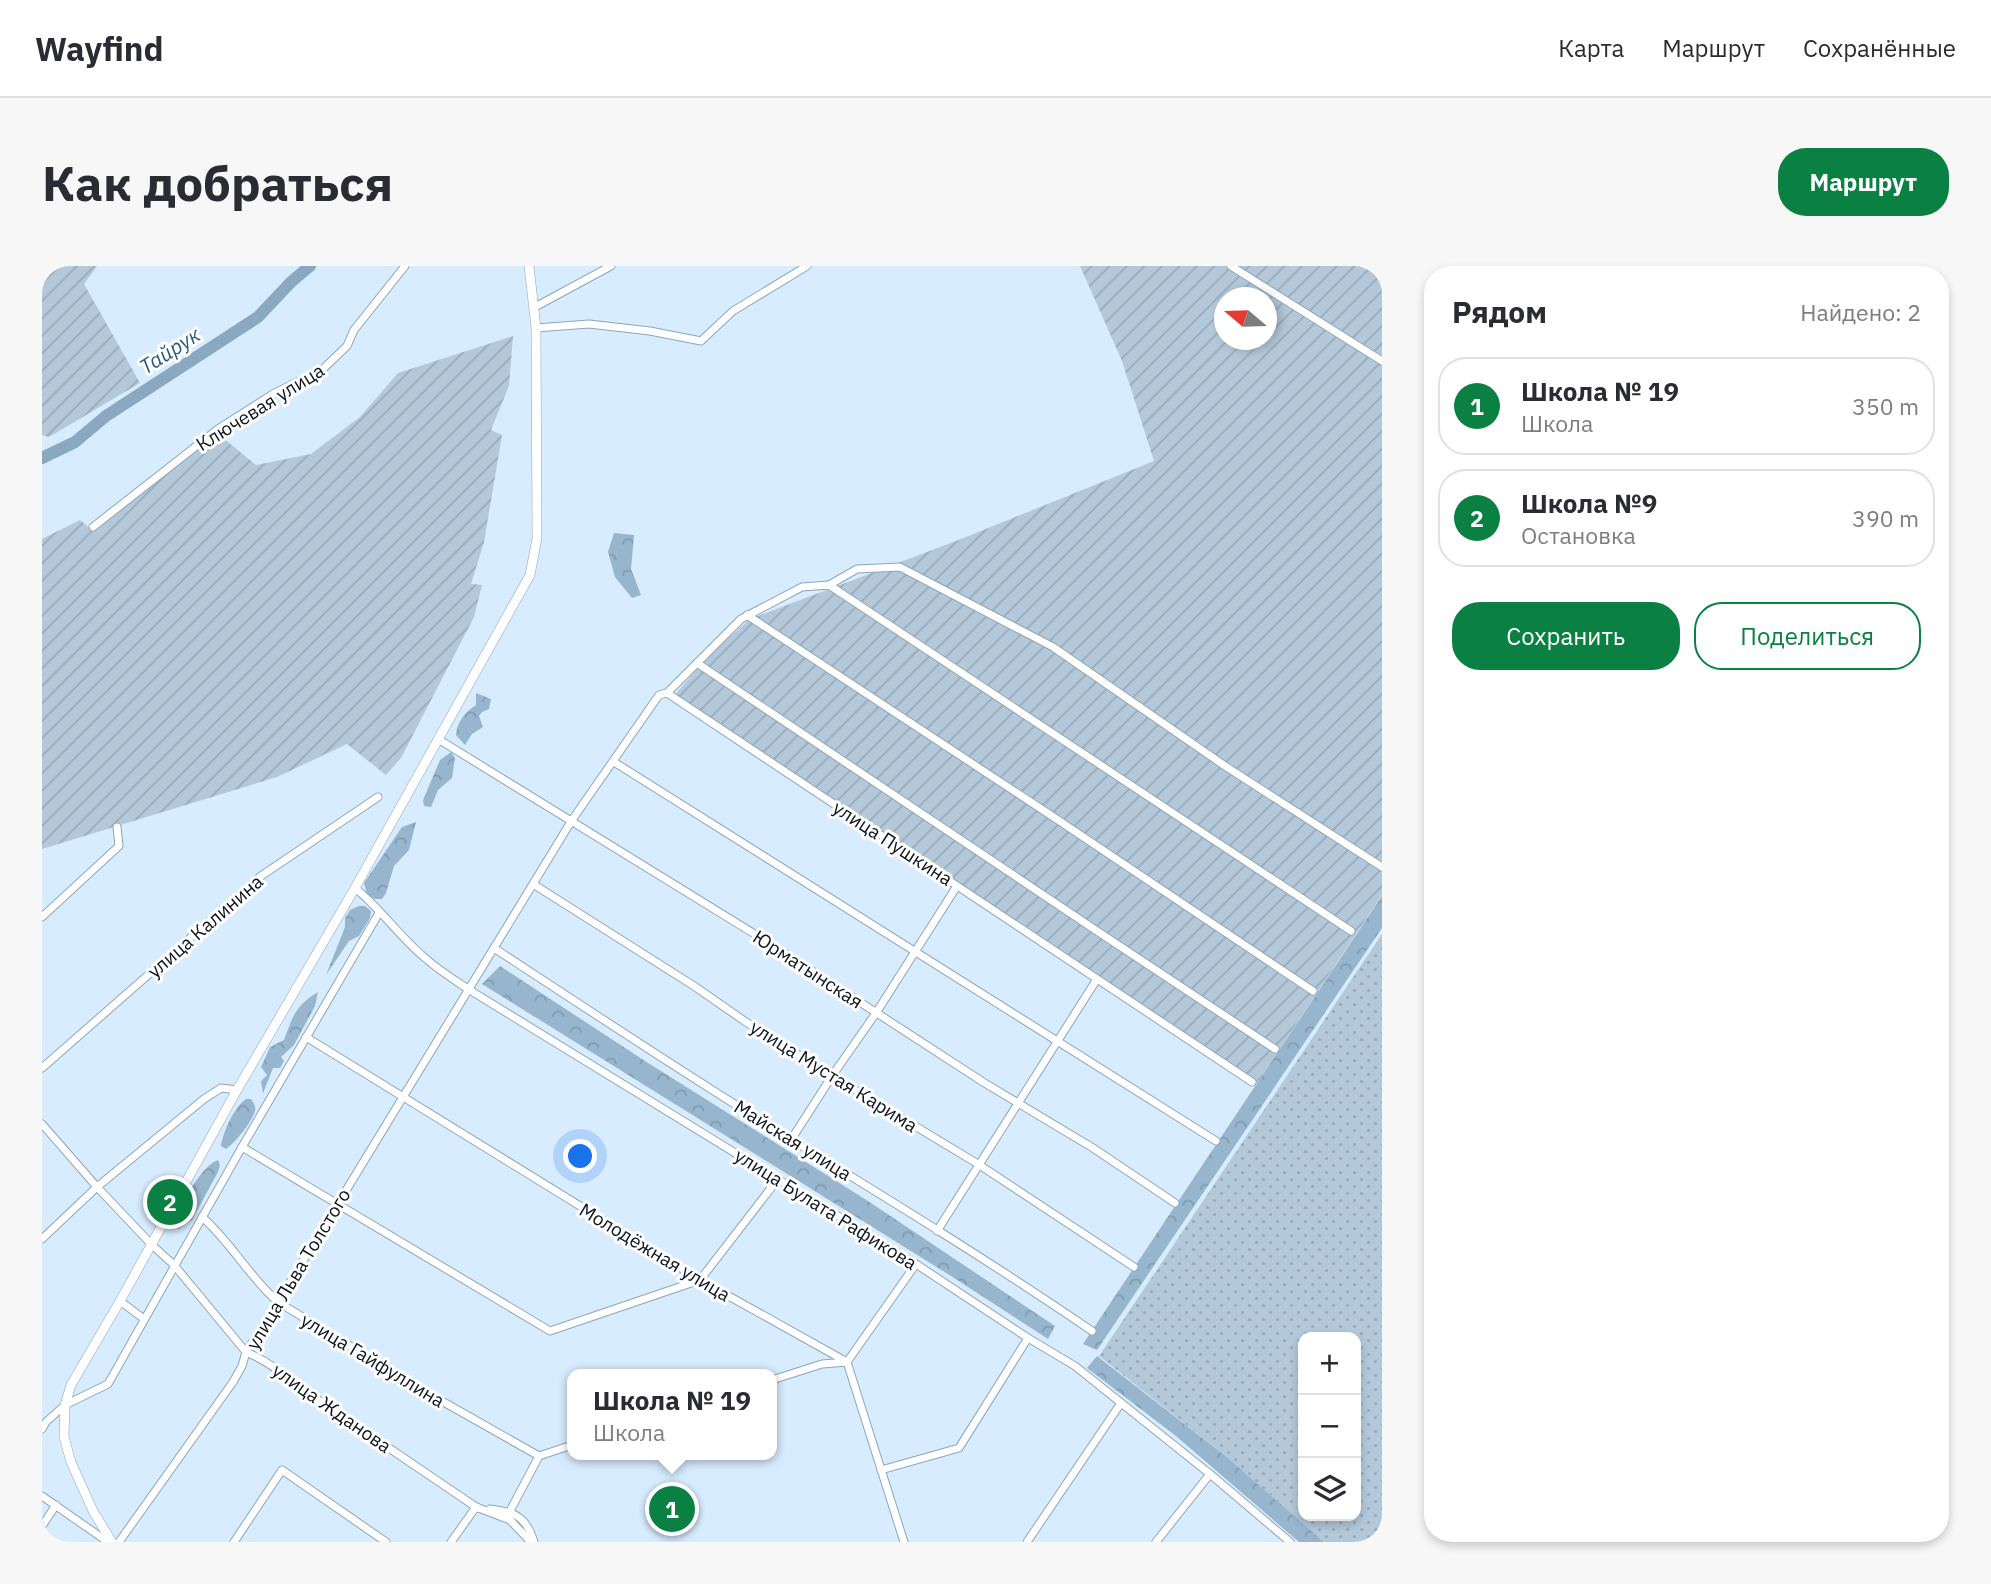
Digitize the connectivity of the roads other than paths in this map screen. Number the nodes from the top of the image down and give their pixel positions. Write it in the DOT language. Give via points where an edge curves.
graph roads {
  1 [pos="405,266"];
  2 [pos="529,266"];
  3 [pos="611,266"];
  4 [pos="807,266"];
  5 [pos="1231,266"];
  6 [pos="1371,266"];
  7 [pos="1382,273"];
  8 [pos="535,307"];
  9 [pos="536,328"];
  10 [pos="1382,361"];
  11 [pos="93,527"];
  12 [pos="829,585"];
  13 [pos="747,615"];
  14 [pos="697,663"];
  15 [pos="667,693"];
  16 [pos="438,739"];
  17 [pos="614,761"];
  18 [pos="378,797"];
  19 [pos="572,820"];
  20 [pos="117,827"];
  21 [pos="1382,867"];
  22 [pos="533,884"];
  23 [pos="957,886"];
  24 [pos="355,888"];
  25 [pos="379,913"];
  26 [pos="42,917"];
  27 [pos="1351,931"];
  28 [pos="494,948"];
  29 [pos="915,951"];
  30 [pos="1097,979"];
  31 [pos="468,989"];
  32 [pos="1313,991"];
  33 [pos="876,1013"];
  34 [pos="306,1037"];
  35 [pos="1059,1042"];
  36 [pos="1275,1049"];
  37 [pos="42,1068"];
  38 [pos="832,1076"];
  39 [pos="1252,1082"];
  40 [pos="237,1090"];
  41 [pos="403,1097"];
  42 [pos="1018,1104"];
  43 [pos="42,1124"];
  44 [pos="791,1140"];
  45 [pos="1216,1141"];
  46 [pos="242,1147"];
  47 [pos="978,1164"];
  48 [pos="778,1179"];
  49 [pos="97,1187"];
  50 [pos="1175,1203"];
  51 [pos="338,1204"];
  52 [pos="202,1217"];
  53 [pos="937,1231"];
  54 [pos="42,1238"];
  55 [pos="152,1245"];
  56 [pos="916,1264"];
  57 [pos="174,1265"];
  58 [pos="1134,1267"];
  59 [pos="700,1280"];
  60 [pos="120,1301"];
  61 [pos="278,1302"];
  62 [pos="144,1319"];
  63 [pos="1092,1331"];
  64 [pos="1028,1338"];
  65 [pos="246,1352"];
  66 [pos="847,1362"];
  67 [pos="777,1378"];
  68 [pos="1121,1403"];
  69 [pos="65,1405"];
  70 [pos="42,1429"];
  71 [pos="567,1447"];
  72 [pos="539,1456"];
  73 [pos="881,1470"];
  74 [pos="1210,1474"];
  75 [pos="42,1496"];
  76 [pos="56,1505"];
  77 [pos="476,1507"];
  78 [pos="510,1511"];
  79 [pos="42,1526"];
  80 [pos="237,1541"];
  81 [pos="110,1542"];
  82 [pos="119,1542"];
  83 [pos="386,1542"];
  84 [pos="451,1542"];
  85 [pos="533,1542"];
  86 [pos="904,1542"];
  87 [pos="1027,1542"];
  88 [pos="1156,1542"];
  89 [pos="1290,1542"];
  1 -- 11 [label="street, Ключевая улица" via="354,330 347,346 323,369 218,429"];
  2 -- 8 [label="street"];
  3 -- 8 [label="street"];
  4 -- 9 [label="street" via="733,311 701,341 589,324"];
  5 -- 10 [label="street"];
  6 -- 7 [label="street"];
  8 -- 9 [label="street"];
  9 -- 16 [label="street" via="537,538 530,575"];
  12 -- 13 [label="street" via="802,587"];
  12 -- 21 [label="street" via="857,569 900,567 1053,647"];
  12 -- 27 [label="street"];
  13 -- 14 [label="street"];
  13 -- 32 [label="street"];
  14 -- 15 [label="street"];
  14 -- 36 [label="street"];
  15 -- 17 [label="street" via="659,695"];
  15 -- 23 [label="street, улица Пушкина"];
  16 -- 19 [label="street, Юрматынская"];
  16 -- 24 [label="street"];
  17 -- 19 [label="street"];
  17 -- 29 [label="street"];
  18 -- 37 [label="street, улица Калинина" via="261,876"];
  19 -- 22 [label="street, улица Льва Толстого"];
  19 -- 33 [label="street, Юрматынская"];
  20 -- 26 [label="street" via="119,846"];
  22 -- 28 [label="street, улица Льва Толстого"];
  22 -- 38 [label="street, улица Мустая Карима"];
  23 -- 29 [label="street"];
  23 -- 30 [label="street, улица Пушкина"];
  24 -- 25 [label="street, улица Булата Рафикова"];
  24 -- 40 [label="street"];
  25 -- 31 [label="street, улица Булата Рафикова" via="424,958"];
  25 -- 34 [label="street"];
  28 -- 31 [label="street, улица Льва Толстого"];
  28 -- 44 [label="street, Майская улица"];
  29 -- 33 [label="street"];
  29 -- 35 [label="street"];
  30 -- 35 [label="street"];
  30 -- 39 [label="street, улица Пушкина"];
  31 -- 41 [label="street, улица Льва Толстого"];
  31 -- 48 [label="street, улица Булата Рафикова"];
  33 -- 38 [label="street"];
  33 -- 42 [label="street, Юрматынская"];
  34 -- 41 [label="street, Молодёжная улица"];
  34 -- 46 [label="street"];
  35 -- 42 [label="street"];
  35 -- 45 [label="street"];
  38 -- 44 [label="street"];
  38 -- 47 [label="street, улица Мустая Карима"];
  40 -- 49 [label="street" via="220,1088 204,1099"];
  40 -- 55 [label="street"];
  41 -- 51 [label="street, улица Льва Толстого"];
  41 -- 59 [label="street, Молодёжная улица"];
  42 -- 47 [label="street"];
  42 -- 50 [label="street, Юрматынская"];
  43 -- 49 [label="street, улица Жданова"];
  44 -- 53 [label="street, Майская улица"];
  46 -- 51 [label="street"];
  46 -- 52 [label="street"];
  47 -- 53 [label="street"];
  47 -- 58 [label="street, улица Мустая Карима"];
  48 -- 56 [label="street, улица Булата Рафикова"];
  48 -- 59 [label="street"];
  49 -- 54 [label="street"];
  49 -- 55 [label="street, улица Жданова"];
  51 -- 59 [label="street" via="551,1331"];
  51 -- 61 [label="street, улица Льва Толстого"];
  52 -- 57 [label="street"];
  52 -- 61 [label="street, улица Гайфуллина"];
  53 -- 63 [label="street, Майская улица"];
  55 -- 57 [label="street, улица Жданова"];
  55 -- 60 [label="street"];
  56 -- 64 [label="street, улица Булата Рафикова"];
  56 -- 66 [label="street"];
  57 -- 62 [label="street"];
  57 -- 65 [label="street, улица Жданова"];
  59 -- 66 [label="street, Молодёжная улица"];
  60 -- 62 [label="street"];
  60 -- 69 [label="street" via="71,1385"];
  61 -- 65 [label="street, улица Льва Толстого"];
  61 -- 72 [label="street, улица Гайфуллина"];
  62 -- 69 [label="street" via="108,1384"];
  64 -- 68 [label="street, улица Булата Рафикова"];
  64 -- 73 [label="street" via="959,1448"];
  65 -- 77 [label="street, улица Жданова" via="282,1371"];
  65 -- 82 [label="street, улица Льва Толстого" via="233,1382"];
  66 -- 67 [label="street" via="822,1364"];
  66 -- 73 [label="street"];
  68 -- 74 [label="street, улица Булата Рафикова"];
  68 -- 87 [label="street"];
  69 -- 70 [label="street"];
  69 -- 81 [label="street" via="64,1437 71,1462"];
  71 -- 72 [label="street"];
  72 -- 78 [label="street"];
  73 -- 86 [label="street"];
  74 -- 88 [label="street"];
  74 -- 89 [label="street, улица Булата Рафикова"];
  75 -- 76 [label="street"];
  76 -- 79 [label="street"];
  76 -- 81 [label="street"];
  77 -- 78 [label="street"];
  77 -- 84 [label="street"];
  77 -- 85 [label="street, улица Жданова" via="510,1520"];
  78 -- 85 [label="street" via="529,1526"];
  80 -- 83 [label="street" via="282,1471"];
}
